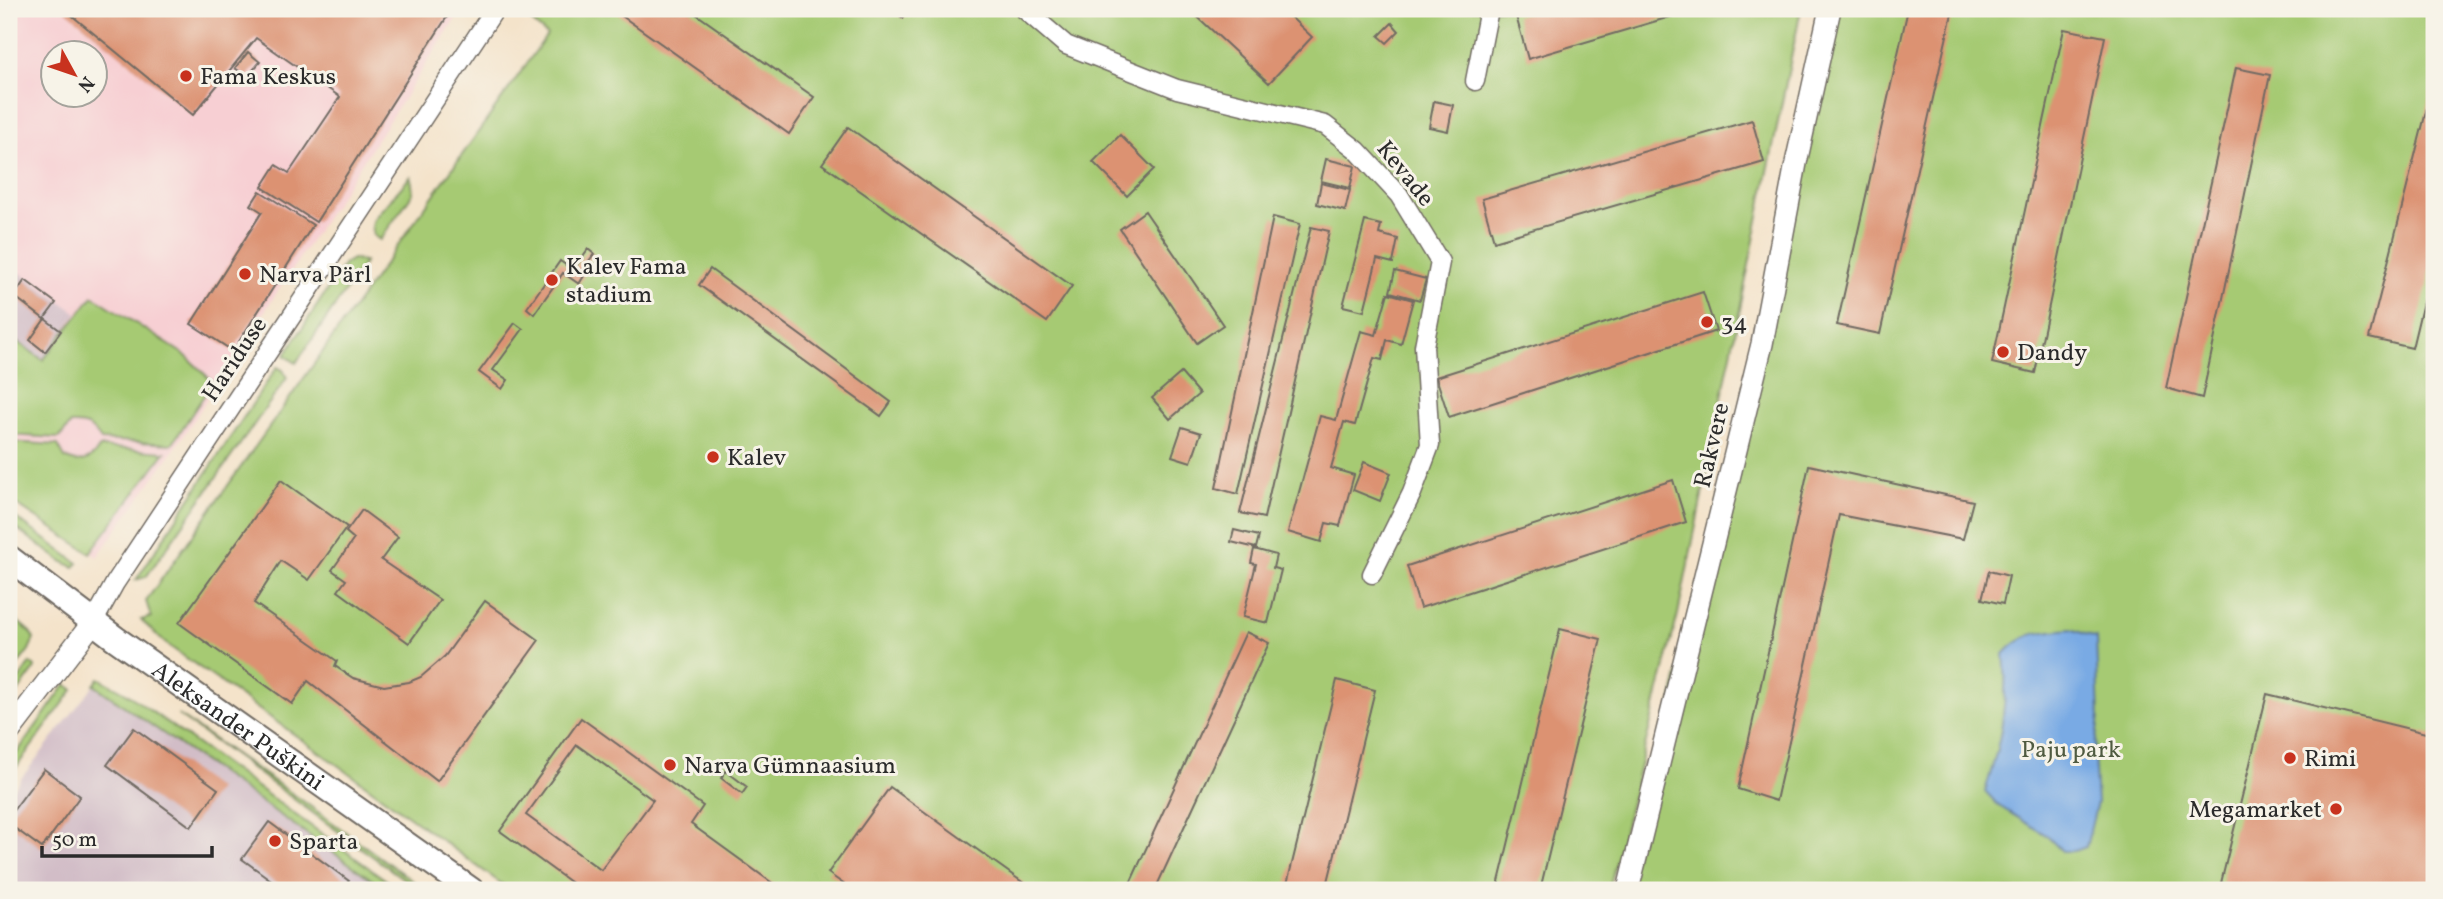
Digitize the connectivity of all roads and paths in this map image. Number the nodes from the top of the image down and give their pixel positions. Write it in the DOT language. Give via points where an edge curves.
graph roads {
  1 [pos="495,9"];
  2 [pos="1024,9"];
  3 [pos="1489,9"];
  4 [pos="1830,9"];
  5 [pos="1475,81"];
  6 [pos="9,558"];
  7 [pos="1372,573"];
  8 [pos="93,621"];
  9 [pos="9,732"];
  10 [pos="471,890"];
  11 [pos="1628,890"];
  1 -- 8 [label="street, Hariduse"];
  2 -- 7 [label="street, Kevade" via="1066,45 1177,89 1325,125 1357,150 1399,195 1440,262 1424,346 1430,445"];
  3 -- 5 [label="street"];
  4 -- 11 [label="street, Rakvere" via="1759,357"];
  6 -- 8 [label="main road, Aleksander Puškini"];
  8 -- 9 [label="street, Hariduse"];
  8 -- 10 [label="main road, Aleksander Puškini"];
}
